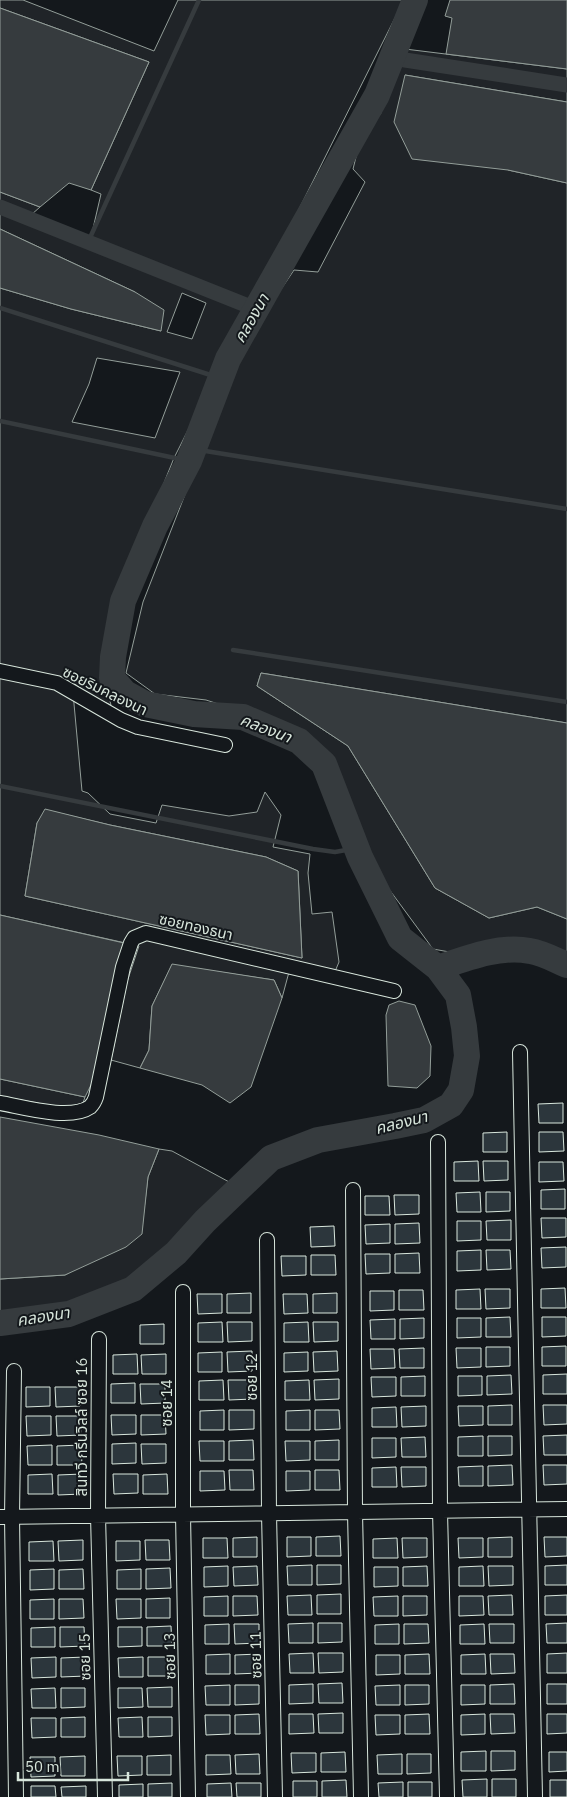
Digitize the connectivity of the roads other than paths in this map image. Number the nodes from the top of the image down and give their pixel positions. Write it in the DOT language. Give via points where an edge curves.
graph roads {
  1 [pos="0,671"];
  2 [pos="225,745"];
  3 [pos="394,991"];
  4 [pos="520,1052"];
  5 [pos="0,1103"];
  6 [pos="438,1142"];
  7 [pos="353,1190"];
  8 [pos="267,1240"];
  9 [pos="184,1292"];
  10 [pos="99,1339"];
  11 [pos="14,1371"];
  12 [pos="567,1509"];
  13 [pos="528,1510"];
  14 [pos="440,1511"];
  15 [pos="355,1512"];
  16 [pos="268,1513"];
  17 [pos="183,1514"];
  18 [pos="98,1516"];
  19 [pos="6,1517"];
  20 [pos="16,1797"];
  21 [pos="105,1797"];
  22 [pos="188,1797"];
  23 [pos="275,1797"];
  24 [pos="360,1797"];
  25 [pos="447,1797"];
  26 [pos="534,1797"];
  1 -- 2 [label="street, ซอยริมคลองนา" via="56,683 138,727"];
  3 -- 5 [label="street, ซอยทองธนา" via="146,932 131,943 96,1097 90,1106 72,1113 57,1114"];
  4 -- 13 [label="street"];
  6 -- 14 [label="street"];
  7 -- 15 [label="street"];
  8 -- 16 [label="street, ซอย 12"];
  9 -- 17 [label="street, ซอย 14"];
  10 -- 18 [label="street, สินทวี กรีนวิลล์ ซอย 16"];
  11 -- 19 [label="street"];
  12 -- 13 [label="street"];
  13 -- 14 [label="street"];
  13 -- 26 [label="street"];
  14 -- 15 [label="street"];
  14 -- 25 [label="street"];
  15 -- 16 [label="street"];
  15 -- 24 [label="street"];
  16 -- 17 [label="street"];
  16 -- 23 [label="street, ซอย 11"];
  17 -- 18 [label="street"];
  17 -- 22 [label="street, ซอย 13"];
  18 -- 19 [label="street"];
  18 -- 21 [label="street, ซอย 15"];
  19 -- 20 [label="street"];
}
